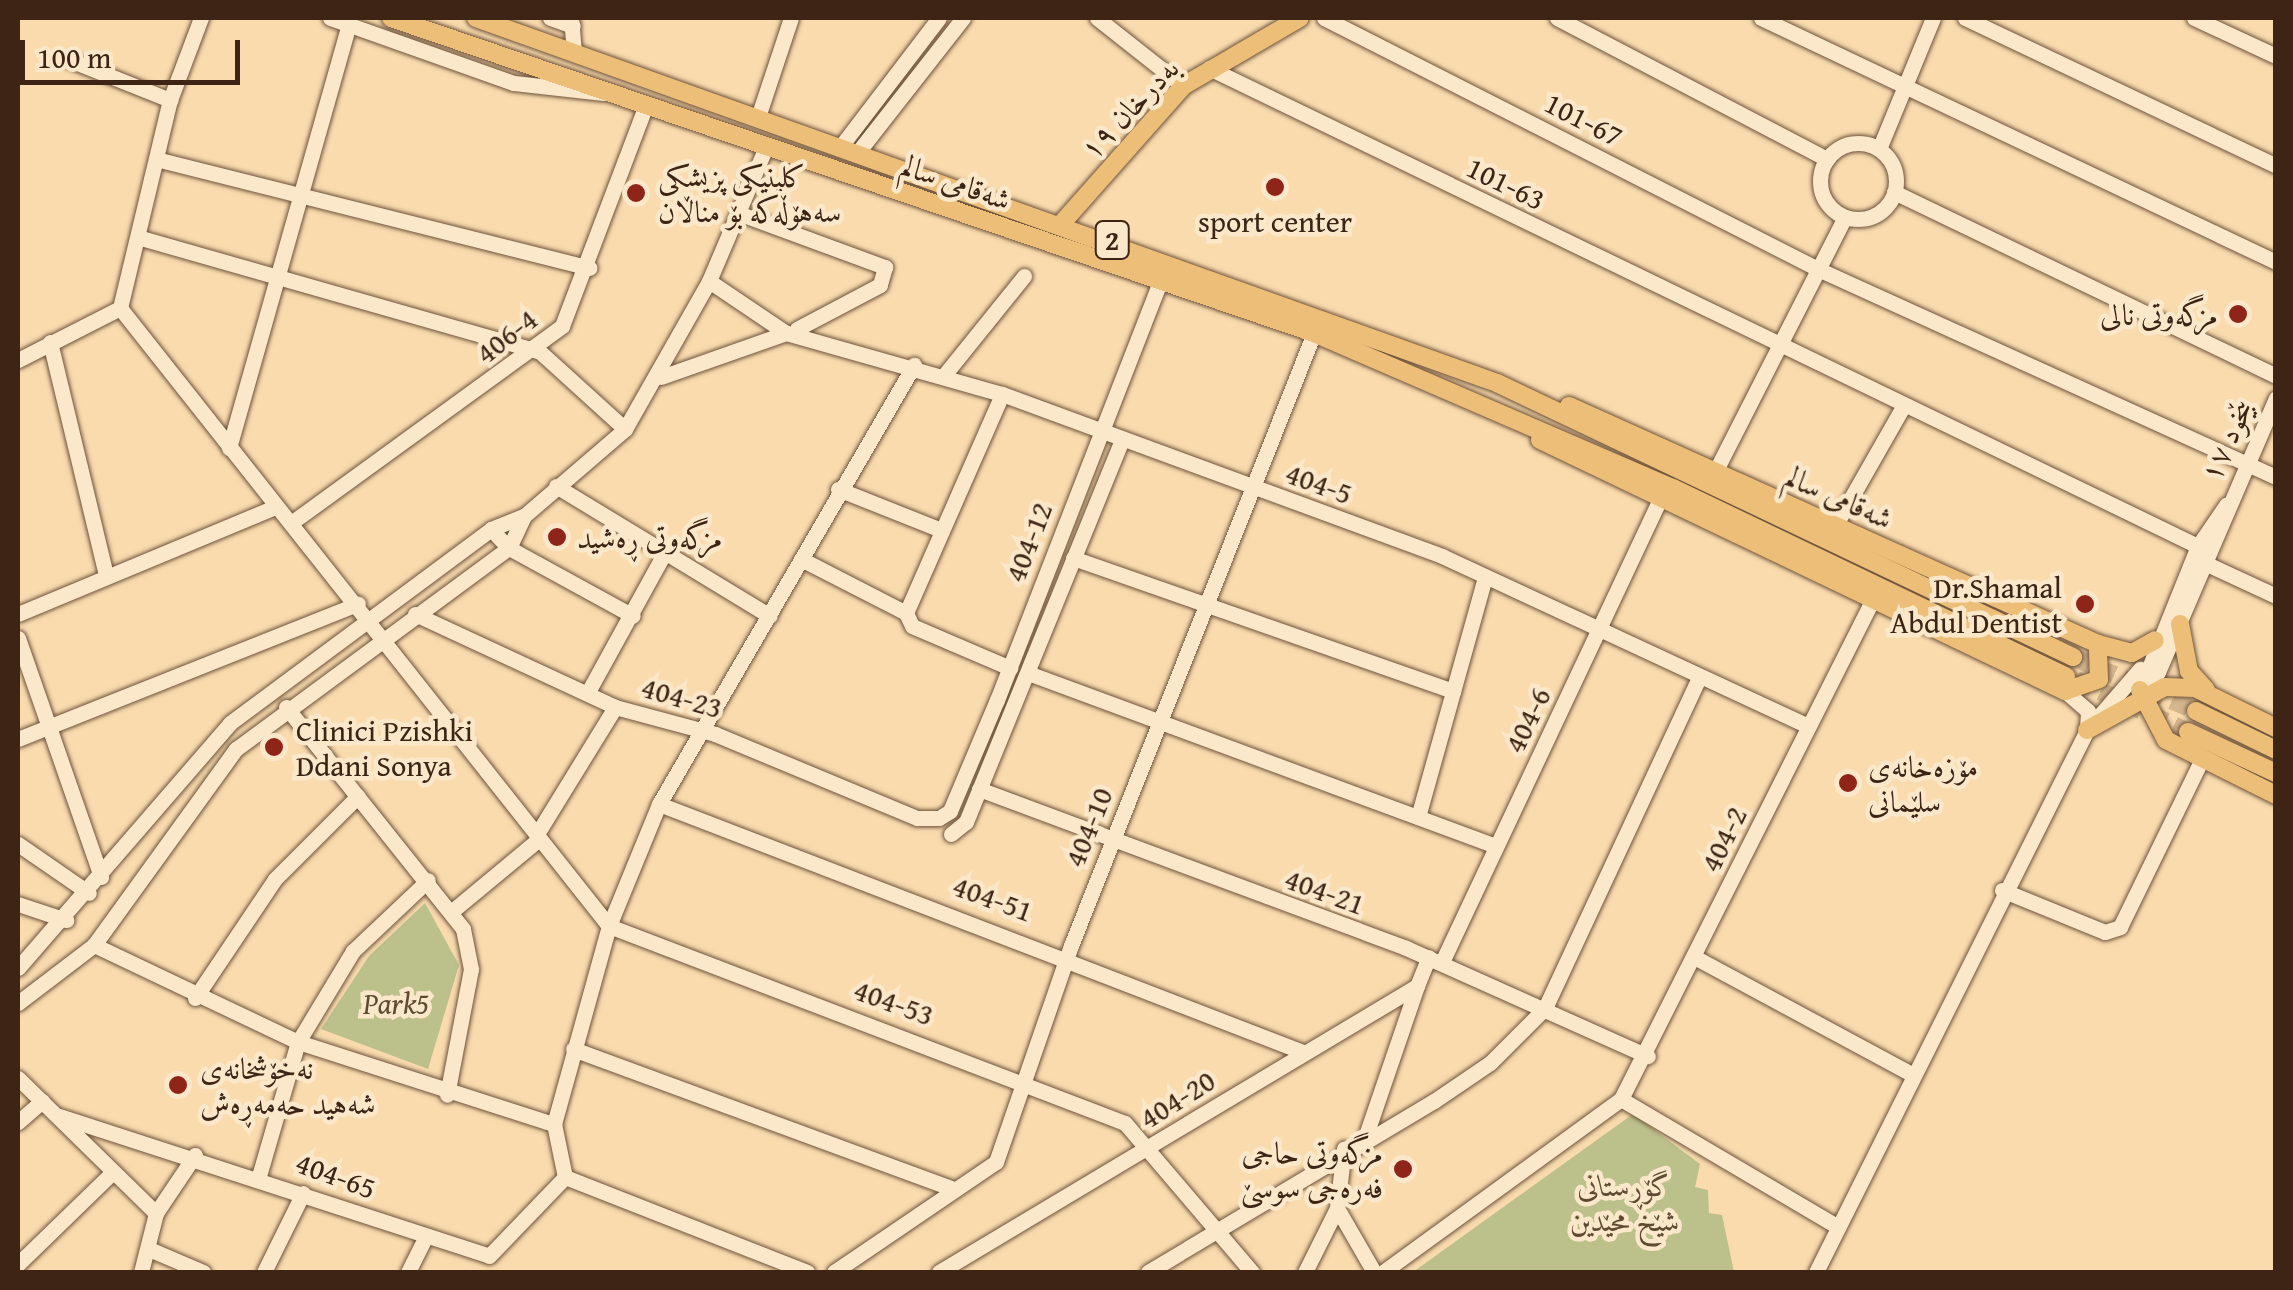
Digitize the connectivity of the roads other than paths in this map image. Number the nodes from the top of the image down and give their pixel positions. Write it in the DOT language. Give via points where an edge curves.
graph roads {
  1 [pos="201,18"];
  2 [pos="330,18"];
  3 [pos="391,18"];
  4 [pos="476,18"];
  5 [pos="550,18"];
  6 [pos="791,18"];
  7 [pos="938,18"];
  8 [pos="962,18"];
  9 [pos="1096,18"];
  10 [pos="1324,18"];
  11 [pos="1556,18"];
  12 [pos="1761,18"];
  13 [pos="1933,18"];
  14 [pos="1964,18"];
  15 [pos="2194,18"];
  16 [pos="1285,21"];
  17 [pos="572,22"];
  18 [pos="349,25"];
  19 [pos="574,51"];
  20 [pos="2276,56"];
  21 [pos="70,60"];
  22 [pos="618,66"];
  23 [pos="1209,68"];
  24 [pos="566,80"];
  25 [pos="1183,86"];
  26 [pos="1902,87"];
  27 [pos="604,94"];
  28 [pos="170,100"];
  29 [pos="644,107"];
  30 [pos="758,117"];
  31 [pos="766,147"];
  32 [pos="850,149"];
  33 [pos="1879,149"];
  34 [pos="1827,158"];
  35 [pos="156,159"];
  36 [pos="2276,166"];
  37 [pos="1894,192"];
  38 [pos="301,197"];
  39 [pos="738,213"];
  40 [pos="1846,217"];
  41 [pos="1062,223"];
  42 [pos="141,238"];
  43 [pos="2276,262"];
  44 [pos="589,268"];
  45 [pos="1820,270"];
  46 [pos="278,276"];
  47 [pos="1024,276"];
  48 [pos="1161,280"];
  49 [pos="709,281"];
  50 [pos="120,308"];
  51 [pos="791,331"];
  52 [pos="1314,333"];
  53 [pos="50,342"];
  54 [pos="1779,347"];
  55 [pos="539,350"];
  56 [pos="18,360"];
  57 [pos="914,365"];
  58 [pos="945,374"];
  59 [pos="2276,376"];
  60 [pos="661,377"];
  61 [pos="1498,383"];
  62 [pos="1002,394"];
  63 [pos="2276,398"];
  64 [pos="1902,406"];
  65 [pos="1498,412"];
  66 [pos="625,429"];
  67 [pos="1100,431"];
  68 [pos="1122,440"];
  69 [pos="228,448"];
  70 [pos="2245,462"];
  71 [pos="1715,472"];
  72 [pos="2276,477"];
  73 [pos="556,486"];
  74 [pos="838,489"];
  75 [pos="1253,489"];
  76 [pos="1659,501"];
  77 [pos="2226,505"];
  78 [pos="275,507"];
  79 [pos="524,516"];
  80 [pos="291,523"];
  81 [pos="1835,526"];
  82 [pos="490,529"];
  83 [pos="941,530"];
  84 [pos="2198,546"];
  85 [pos="509,548"];
  86 [pos="665,552"];
  87 [pos="1074,558"];
  88 [pos="801,559"];
  89 [pos="2207,564"];
  90 [pos="106,576"];
  91 [pos="1485,577"];
  92 [pos="2276,596"];
  93 [pos="1872,601"];
  94 [pos="1205,606"];
  95 [pos="363,611"];
  96 [pos="906,613"];
  97 [pos="18,614"];
  98 [pos="416,614"];
  99 [pos="633,616"];
  100 [pos="770,616"];
  101 [pos="2180,624"];
  102 [pos="1602,630"];
  103 [pos="382,637"];
  104 [pos="18,638"];
  105 [pos="2155,640"];
  106 [pos="2098,644"];
  107 [pos="2074,656"];
  108 [pos="1010,668"];
  109 [pos="2151,669"];
  110 [pos="1028,673"];
  111 [pos="1700,676"];
  112 [pos="2067,686"];
  113 [pos="2178,687"];
  114 [pos="1454,690"];
  115 [pos="588,692"];
  116 [pos="2140,693"];
  117 [pos="2214,697"];
  118 [pos="286,707"];
  119 [pos="615,707"];
  120 [pos="2196,711"];
  121 [pos="1159,722"];
  122 [pos="1809,726"];
  123 [pos="44,727"];
  124 [pos="2276,728"];
  125 [pos="704,730"];
  126 [pos="2087,730"];
  127 [pos="2188,732"];
  128 [pos="2162,735"];
  129 [pos="18,739"];
  130 [pos="2276,750"];
  131 [pos="2202,760"];
  132 [pos="2276,773"];
  133 [pos="980,789"];
  134 [pos="2276,795"];
  135 [pos="358,796"];
  136 [pos="659,804"];
  137 [pos="1418,817"];
  138 [pos="939,818"];
  139 [pos="952,834"];
  140 [pos="538,836"];
  141 [pos="1113,840"];
  142 [pos="18,844"];
  143 [pos="1495,846"];
  144 [pos="101,877"];
  145 [pos="428,880"];
  146 [pos="2002,890"];
  147 [pos="90,893"];
  148 [pos="18,904"];
  149 [pos="451,912"];
  150 [pos="66,920"];
  151 [pos="609,926"];
  152 [pos="94,946"];
  153 [pos="1068,955"];
  154 [pos="1696,958"];
  155 [pos="1435,960"];
  156 [pos="18,968"];
  157 [pos="1417,986"];
  158 [pos="194,998"];
  159 [pos="18,1003"];
  160 [pos="1545,1008"];
  161 [pos="298,1042"];
  162 [pos="573,1049"];
  163 [pos="1303,1052"];
  164 [pos="1648,1056"];
  165 [pos="1913,1075"];
  166 [pos="18,1078"];
  167 [pos="1027,1080"];
  168 [pos="447,1096"];
  169 [pos="1621,1099"];
  170 [pos="42,1101"];
  171 [pos="59,1116"];
  172 [pos="18,1122"];
  173 [pos="554,1124"];
  174 [pos="1366,1135"];
  175 [pos="1344,1148"];
  176 [pos="1144,1153"];
  177 [pos="194,1155"];
  178 [pos="112,1174"];
  179 [pos="258,1176"];
  180 [pos="565,1177"];
  181 [pos="950,1188"];
  182 [pos="303,1193"];
  183 [pos="1337,1208"];
  184 [pos="156,1213"];
  185 [pos="1837,1226"];
  186 [pos="1213,1229"];
  187 [pos="426,1236"];
  188 [pos="149,1249"];
  189 [pos="963,1258"];
  190 [pos="18,1264"];
  191 [pos="1241,1268"];
  192 [pos="141,1272"];
  193 [pos="203,1272"];
  194 [pos="264,1272"];
  195 [pos="408,1272"];
  196 [pos="808,1272"];
  197 [pos="834,1272"];
  198 [pos="939,1272"];
  199 [pos="975,1272"];
  200 [pos="1148,1272"];
  201 [pos="1305,1272"];
  202 [pos="1374,1272"];
  203 [pos="1383,1272"];
  204 [pos="1816,1272"];
  1 -- 28 [label="street"];
  2 -- 18 [label="street"];
  3 -- 24 [label="main road, شەقامی سالم / 2"];
  4 -- 19 [label="main road, شەقامی سالم / 2"];
  5 -- 17 [label="street"];
  6 -- 30 [label="street"];
  7 -- 32 [label="street"];
  8 -- 32 [label="street"];
  9 -- 25 [label="street"];
  10 -- 45 [label="street, 101-67"];
  11 -- 34 [label="street"];
  12 -- 26 [label="street"];
  13 -- 26 [label="street"];
  14 -- 36 [label="street"];
  15 -- 20 [label="street"];
  16 -- 23 [label="main road, بەدرخان ١٩"];
  17 -- 19 [label="street"];
  18 -- 27 [label="street" via="514,83"];
  18 -- 38 [label="street"];
  19 -- 22 [label="main road, شەقامی سالم / 2"];
  19 -- 24 [label="main road"];
  21 -- 28 [label="street"];
  22 -- 27 [label="main road"];
  22 -- 30 [label="main road, شەقامی سالم / 2"];
  23 -- 25 [label="main road, بەدرخان ١٩"];
  23 -- 54 [label="street, 101-63"];
  24 -- 27 [label="main road, شەقامی سالم / 2"];
  25 -- 41 [label="main road, بەدرخان ١٩"];
  26 -- 33 [label="street"];
  26 -- 43 [label="street"];
  27 -- 29 [label="main road, شەقامی سالم / 2"];
  28 -- 35 [label="street"];
  29 -- 31 [label="main road, شەقامی سالم / 2"];
  29 -- 44 [label="street, 406-4"];
  30 -- 32 [label="main road, شەقامی سالم / 2"];
  31 -- 39 [label="street"];
  31 -- 48 [label="main road, شەقامی سالم / 2"];
  32 -- 41 [label="main road, شەقامی سالم / 2"];
  33 -- 34 [label="street" via="1856,143"];
  33 -- 37 [label="street" via="1894,168"];
  34 -- 40 [label="street" via="1821,192"];
  35 -- 38 [label="street"];
  35 -- 42 [label="street"];
  37 -- 40 [label="street" via="1880,212"];
  37 -- 59 [label="street"];
  38 -- 44 [label="street"];
  38 -- 46 [label="street"];
  39 -- 49 [label="street"];
  39 -- 51 [label="street" via="882,260 880,284"];
  40 -- 45 [label="street"];
  41 -- 61 [label="main road, شەقامی سالم / 2"];
  42 -- 46 [label="street"];
  42 -- 50 [label="street"];
  44 -- 55 [label="street, 406-4" via="562,326"];
  45 -- 54 [label="street"];
  45 -- 70 [label="street, 101-67"];
  46 -- 55 [label="street"];
  46 -- 69 [label="street"];
  47 -- 58 [label="street"];
  48 -- 52 [label="main road, شەقامی سالم / 2"];
  48 -- 67 [label="street, 404-12"];
  49 -- 51 [label="street, 404-5"];
  49 -- 60 [label="street"];
  50 -- 53 [label="street"];
  50 -- 69 [label="street"];
  51 -- 57 [label="street, 404-5"];
  51 -- 60 [label="street"];
  52 -- 65 [label="main road, شەقامی سالم / 2"];
  52 -- 75 [label="street, 404-10"];
  53 -- 56 [label="street"];
  53 -- 90 [label="street"];
  54 -- 64 [label="street, 101-63"];
  54 -- 71 [label="street"];
  55 -- 66 [label="street"];
  55 -- 80 [label="street, 406-4"];
  57 -- 58 [label="street, 404-5"];
  57 -- 74 [label="street"];
  58 -- 62 [label="street, 404-5"];
  60 -- 66 [label="street"];
  61 -- 71 [label="main road, شەقامی سالم" via="1594,415"];
  61 -- 107 [label="main road, شەقامی سالم / 2"];
  62 -- 67 [label="street, 404-5"];
  62 -- 83 [label="street"];
  63 -- 70 [label="street, بێخود ١٧"];
  64 -- 81 [label="street"];
  64 -- 84 [label="street, 101-63"];
  65 -- 76 [label="main road, شەقامی سالم"];
  65 -- 112 [label="main road, شەقامی سالم / 2"];
  66 -- 73 [label="street"];
  67 -- 68 [label="street, 404-5"];
  67 -- 108 [label="street, 404-12"];
  68 -- 75 [label="street, 404-5"];
  68 -- 87 [label="street"];
  69 -- 78 [label="street"];
  70 -- 72 [label="street, 101-67"];
  70 -- 77 [label="street, بێخود ١٧"];
  71 -- 81 [label="main road, شەقامی سالم"];
  73 -- 79 [label="street"];
  73 -- 86 [label="street"];
  74 -- 83 [label="street"];
  74 -- 88 [label="street"];
  75 -- 91 [label="street, 404-5"];
  75 -- 94 [label="street, 404-10"];
  76 -- 93 [label="main road, شەقامی سالم"];
  76 -- 102 [label="street, 404-6"];
  77 -- 84 [label="street"];
  77 -- 89 [label="street"];
  78 -- 80 [label="street"];
  78 -- 90 [label="street"];
  79 -- 82 [label="street"];
  79 -- 85 [label="street"];
  80 -- 95 [label="street"];
  81 -- 106 [label="main road, شەقامی سالم"];
  82 -- 85 [label="street"];
  82 -- 95 [label="street"];
  83 -- 96 [label="street"];
  84 -- 105 [label="street"];
  85 -- 98 [label="street"];
  85 -- 99 [label="street"];
  86 -- 99 [label="street"];
  86 -- 100 [label="street"];
  87 -- 94 [label="street"];
  87 -- 110 [label="street"];
  88 -- 96 [label="street"];
  88 -- 100 [label="street"];
  89 -- 92 [label="street"];
  89 -- 101 [label="street"];
  90 -- 97 [label="street"];
  91 -- 102 [label="street, 404-5"];
  91 -- 114 [label="street"];
  93 -- 112 [label="main road, شەقامی سالم"];
  93 -- 122 [label="street, 404-2"];
  94 -- 114 [label="street"];
  94 -- 121 [label="street, 404-10"];
  95 -- 103 [label="street"];
  95 -- 123 [label="street"];
  95 -- 144 [label="street" via="230,723"];
  96 -- 108 [label="street" via="912,626"];
  98 -- 103 [label="street"];
  98 -- 115 [label="street, 404-23"];
  99 -- 115 [label="street"];
  100 -- 125 [label="street"];
  101 -- 109 [label="street"];
  101 -- 117 [label="main road" via="2188,671"];
  102 -- 111 [label="street, 404-5"];
  102 -- 143 [label="street, 404-6"];
  103 -- 118 [label="street"];
  103 -- 140 [label="street"];
  104 -- 123 [label="street"];
  105 -- 106 [label="main road, شەقامی سالم" via="2132,653"];
  105 -- 109 [label="street"];
  106 -- 112 [label="main road" via="2099,678"];
  108 -- 138 [label="street, 404-12" via="950,811"];
  109 -- 116 [label="street"];
  109 -- 126 [label="street"];
  110 -- 121 [label="street"];
  110 -- 133 [label="street"];
  111 -- 122 [label="street, 404-5"];
  111 -- 160 [label="street"];
  112 -- 126 [label="street" via="2088,711"];
  113 -- 116 [label="main road"];
  113 -- 117 [label="main road"];
  113 -- 128 [label="main road" via="2158,702"];
  114 -- 137 [label="street"];
  115 -- 119 [label="street, 404-23"];
  116 -- 126 [label="main road"];
  116 -- 128 [label="main road"];
  117 -- 124 [label="main road"];
  118 -- 135 [label="street"];
  118 -- 152 [label="street" via="212,778"];
  119 -- 125 [label="street, 404-23"];
  119 -- 140 [label="street"];
  120 -- 130 [label="main road"];
  121 -- 137 [label="street"];
  121 -- 141 [label="street, 404-10"];
  122 -- 154 [label="street, 404-2"];
  123 -- 129 [label="street"];
  123 -- 144 [label="street"];
  125 -- 136 [label="street"];
  125 -- 138 [label="street, 404-23" via="917,818"];
  126 -- 146 [label="street"];
  127 -- 132 [label="main road"];
  128 -- 131 [label="main road"];
  131 -- 134 [label="main road"];
  131 -- 146 [label="street" via="2120,926 2105,932"];
  133 -- 139 [label="street"];
  133 -- 141 [label="street, 404-21"];
  135 -- 145 [label="street"];
  135 -- 158 [label="street" via="275,880"];
  136 -- 151 [label="street"];
  136 -- 153 [label="street, 404-51"];
  137 -- 143 [label="street"];
  140 -- 149 [label="street"];
  140 -- 151 [label="street"];
  141 -- 153 [label="street, 404-10"];
  141 -- 155 [label="street, 404-21"];
  142 -- 147 [label="street"];
  143 -- 155 [label="street, 404-6"];
  144 -- 147 [label="street"];
  145 -- 149 [label="street"];
  145 -- 161 [label="street" via="352,951"];
  146 -- 165 [label="street"];
  147 -- 150 [label="street"];
  148 -- 150 [label="street"];
  149 -- 168 [label="street" via="470,969"];
  150 -- 156 [label="street"];
  151 -- 162 [label="street"];
  151 -- 167 [label="street, 404-53"];
  152 -- 158 [label="street"];
  152 -- 159 [label="street"];
  153 -- 163 [label="street, 404-51"];
  153 -- 167 [label="street, 404-10"];
  154 -- 164 [label="street, 404-2"];
  154 -- 165 [label="street"];
  155 -- 157 [label="street"];
  155 -- 160 [label="street, 404-21"];
  157 -- 163 [label="street, 404-20"];
  157 -- 174 [label="street"];
  158 -- 161 [label="street"];
  160 -- 164 [label="street, 404-21"];
  160 -- 174 [label="street" via="1490,1063"];
  161 -- 168 [label="street"];
  161 -- 179 [label="street"];
  162 -- 173 [label="street"];
  162 -- 181 [label="street"];
  163 -- 176 [label="street, 404-20"];
  164 -- 169 [label="street, 404-2"];
  165 -- 185 [label="street"];
  166 -- 170 [label="street"];
  167 -- 176 [label="street, 404-53" via="1125,1123"];
  167 -- 181 [label="street, 404-10" via="996,1162"];
  168 -- 173 [label="street"];
  169 -- 185 [label="street"];
  169 -- 203 [label="street"];
  170 -- 171 [label="street"];
  170 -- 172 [label="street"];
  171 -- 177 [label="street, 404-65"];
  171 -- 178 [label="street"];
  173 -- 180 [label="street"];
  174 -- 175 [label="street"];
  175 -- 183 [label="street"];
  175 -- 186 [label="street"];
  176 -- 186 [label="street, 404-53"];
  176 -- 189 [label="street, 404-20"];
  177 -- 179 [label="street, 404-65"];
  177 -- 184 [label="street"];
  178 -- 184 [label="street"];
  178 -- 190 [label="street"];
  179 -- 182 [label="street, 404-65"];
  180 -- 187 [label="street, 404-65" via="489,1256"];
  180 -- 196 [label="street"];
  181 -- 197 [label="street, 404-10"];
  182 -- 187 [label="street, 404-65"];
  182 -- 194 [label="street"];
  183 -- 201 [label="street"];
  183 -- 202 [label="street"];
  184 -- 188 [label="street"];
  185 -- 204 [label="street"];
  186 -- 191 [label="street, 404-53"];
  186 -- 200 [label="street"];
  187 -- 195 [label="street"];
  188 -- 192 [label="street"];
  188 -- 193 [label="street"];
  189 -- 198 [label="street, 404-20"];
  189 -- 199 [label="street"];
}
